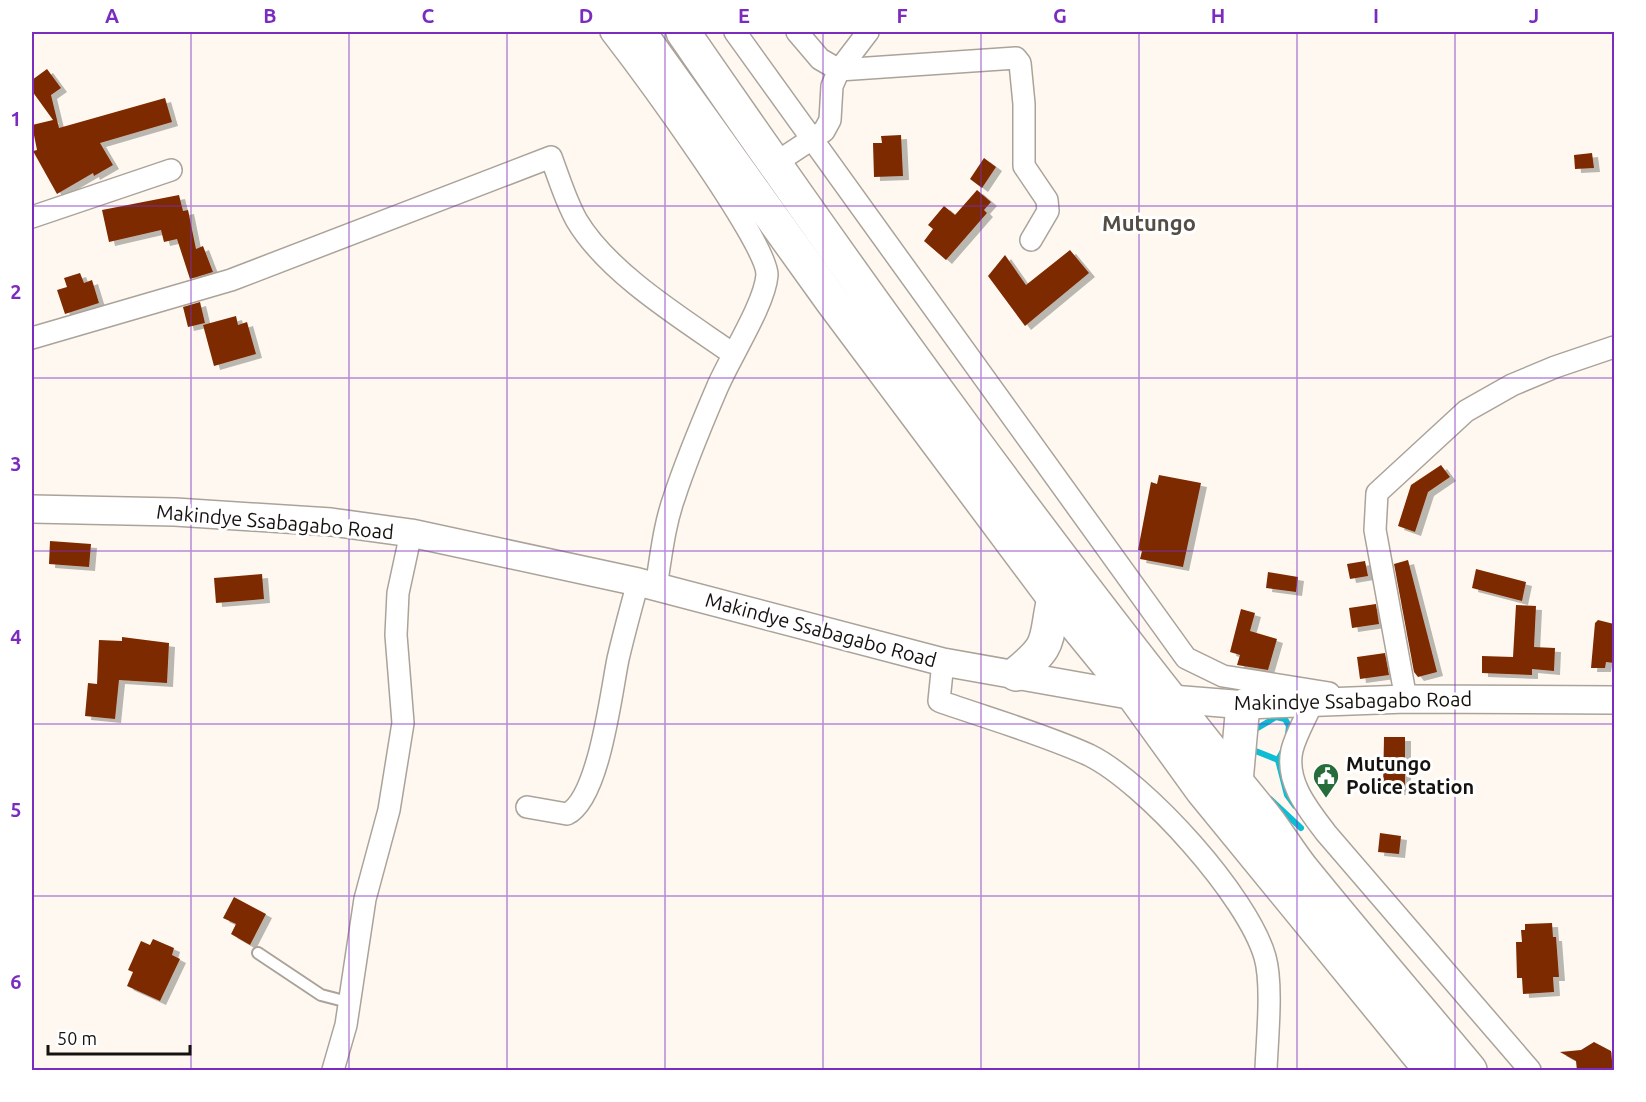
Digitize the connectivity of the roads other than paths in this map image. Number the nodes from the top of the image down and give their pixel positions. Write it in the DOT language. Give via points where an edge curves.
graph roads {
  1 [pos="611,32"];
  2 [pos="639,32"];
  3 [pos="683,32"];
  4 [pos="735,32"];
  5 [pos="797,32"];
  6 [pos="868,32"];
  7 [pos="839,70"];
  8 [pos="813,140"];
  9 [pos="774,164"];
  10 [pos="171,170"];
  11 [pos="32,217"];
  12 [pos="1031,240"];
  13 [pos="32,338"];
  14 [pos="1614,347"];
  15 [pos="733,354"];
  16 [pos="32,509"];
  17 [pos="411,533"];
  18 [pos="647,584"];
  19 [pos="1054,598"];
  20 [pos="943,662"];
  21 [pos="1016,674"];
  22 [pos="1134,696"];
  23 [pos="1168,697"];
  24 [pos="1406,699"];
  25 [pos="1378,700"];
  26 [pos="1614,700"];
  27 [pos="1312,703"];
  28 [pos="1246,705"];
  29 [pos="1236,782"];
  30 [pos="527,807"];
  31 [pos="258,953"];
  32 [pos="348,1002"];
  33 [pos="333,1071"];
  34 [pos="1266,1071"];
  35 [pos="1431,1071"];
  36 [pos="1470,1071"];
  37 [pos="1530,1071"];
  1 -- 15 [label="street" via="657,93 763,258 765,283"];
  2 -- 19 [label="highway" via="832,301"];
  3 -- 9 [label="highway"];
  4 -- 8 [label="street"];
  5 -- 7 [label="street" via="820,59"];
  6 -- 7 [label="street"];
  7 -- 8 [label="street" via="832,86 830,120"];
  7 -- 12 [label="street" via="1016,58 1020,63 1024,104 1024,166 1047,200 1048,211"];
  8 -- 9 [label="street"];
  8 -- 25 [label="street" via="1186,658 1223,676"];
  9 -- 23 [label="highway"];
  10 -- 11 [label="street"];
  13 -- 15 [label="street" via="231,280 551,157 576,219 591,241 657,301"];
  14 -- 24 [label="street" via="1512,385 1466,411 1377,493 1375,530"];
  15 -- 18 [label="street" via="674,498"];
  16 -- 17 [label="street, Makindye Ssabagabo Road" via="320,521"];
  17 -- 18 [label="street, Makindye Ssabagabo Road"];
  17 -- 32 [label="street" via="399,593 396,635 403,723 389,810 365,899"];
  18 -- 20 [label="street, Makindye Ssabagabo Road"];
  18 -- 30 [label="street" via="618,658 605,733 586,794 579,807 567,814"];
  19 -- 21 [label="highway" via="1048,642"];
  19 -- 22 [label="highway"];
  20 -- 21 [label="street, Makindye Ssabagabo Road"];
  20 -- 34 [label="street" via="939,701 1090,756 1134,787 1207,860 1252,925 1266,958"];
  21 -- 22 [label="street, Makindye Ssabagabo Road"];
  22 -- 23 [label="street, Makindye Ssabagabo Road"];
  22 -- 35 [label="highway" via="1202,790"];
  23 -- 28 [label="street, Makindye Ssabagabo Road"];
  23 -- 29 [label="highway"];
  24 -- 25 [label="street, Makindye Ssabagabo Road"];
  24 -- 26 [label="street, Makindye Ssabagabo Road"];
  25 -- 27 [label="street, Makindye Ssabagabo Road"];
  27 -- 28 [label="street, Makindye Ssabagabo Road"];
  27 -- 37 [label="street" via="1292,751 1292,774 1299,797"];
  28 -- 29 [label="highway"];
  29 -- 36 [label="highway" via="1300,867"];
  31 -- 32 [label="lane" via="321,995"];
  32 -- 33 [label="street"];
}
